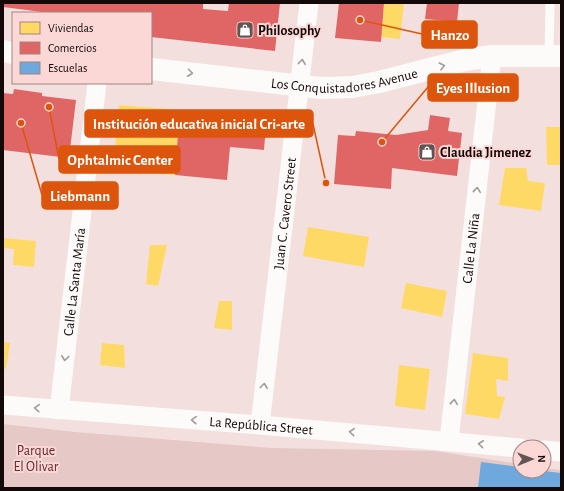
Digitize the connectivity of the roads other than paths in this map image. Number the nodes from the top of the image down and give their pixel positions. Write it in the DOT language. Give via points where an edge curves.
graph roads {
  1 [pos="309,3"];
  2 [pos="550,3"];
  3 [pos="555,55"];
  4 [pos="492,56"];
  5 [pos="152,69"];
  6 [pos="97,84"];
  7 [pos="299,87"];
  8 [pos="3,405"];
  9 [pos="59,410"];
  10 [pos="260,425"];
  11 [pos="449,441"];
  12 [pos="512,447"];
  7 -- 1 [label="street, Juan C. Cavero Street, one-way"];
  2 -- 3 [label="lane"];
  3 -- 4 [label="main road, Los Conquistadores Avenue"];
  7 -- 4 [label="main road, Los Conquistadores Avenue, one-way" via="352,87"];
  11 -- 4 [label="street, Calle La Niña, one-way"];
  5 -- 7 [label="main road, Los Conquistadores Avenue, one-way"];
  6 -- 9 [label="street, Calle La Santa María, one-way"];
  10 -- 7 [label="street, Juan C. Cavero Street, one-way"];
  9 -- 8 [label="street, La República Street, one-way"];
  10 -- 9 [label="street, La República Street, one-way"];
  11 -- 10 [label="street, La República Street, one-way"];
  12 -- 11 [label="street, La República Street, one-way"];
}
